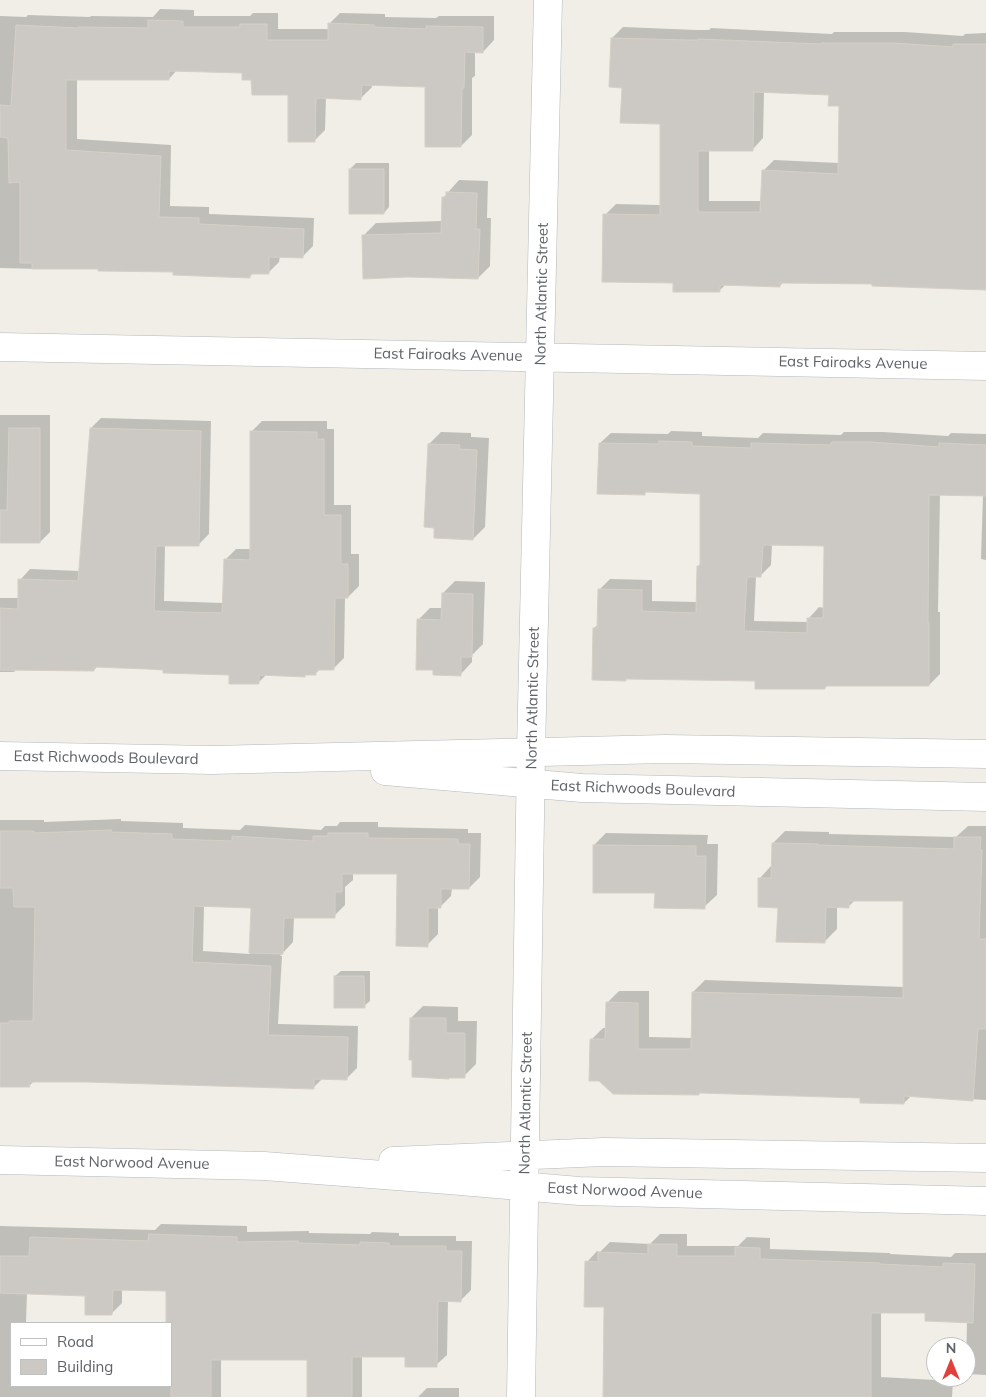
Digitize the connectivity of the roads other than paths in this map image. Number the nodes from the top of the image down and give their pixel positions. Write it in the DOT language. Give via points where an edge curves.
graph roads {
  1 [pos="548,0"];
  2 [pos="0,347"];
  3 [pos="540,357"];
  4 [pos="986,366"];
  5 [pos="531,752"];
  6 [pos="986,754"];
  7 [pos="0,756"];
  8 [pos="212,760"];
  9 [pos="531,785"];
  10 [pos="986,797"];
  11 [pos="526,1155"];
  12 [pos="986,1158"];
  13 [pos="0,1160"];
  14 [pos="264,1166"];
  15 [pos="525,1186"];
  16 [pos="986,1201"];
  17 [pos="521,1397"];
  1 -- 3 [label="street, North Atlantic Street"];
  2 -- 3 [label="street, East Fairoaks Avenue"];
  3 -- 4 [label="street, East Fairoaks Avenue"];
  3 -- 5 [label="street, North Atlantic Street"];
  5 -- 6 [label="street, East Richwoods Boulevard" via="664,749"];
  5 -- 8 [label="street, East Richwoods Boulevard"];
  5 -- 9 [label="street, North Atlantic Street"];
  7 -- 8 [label="street, East Richwoods Boulevard"];
  8 -- 9 [label="street, East Richwoods Boulevard"];
  9 -- 10 [label="street, East Richwoods Boulevard" via="624,790"];
  9 -- 11 [label="street, North Atlantic Street"];
  11 -- 12 [label="street, East Norwood Avenue" via="604,1152"];
  11 -- 14 [label="street, East Norwood Avenue"];
  11 -- 15 [label="street, North Atlantic Street"];
  13 -- 14 [label="street, East Norwood Avenue"];
  14 -- 15 [label="street, East Norwood Avenue"];
  15 -- 16 [label="street, East Norwood Avenue" via="579,1191"];
  15 -- 17 [label="street, North Atlantic Street"];
}
